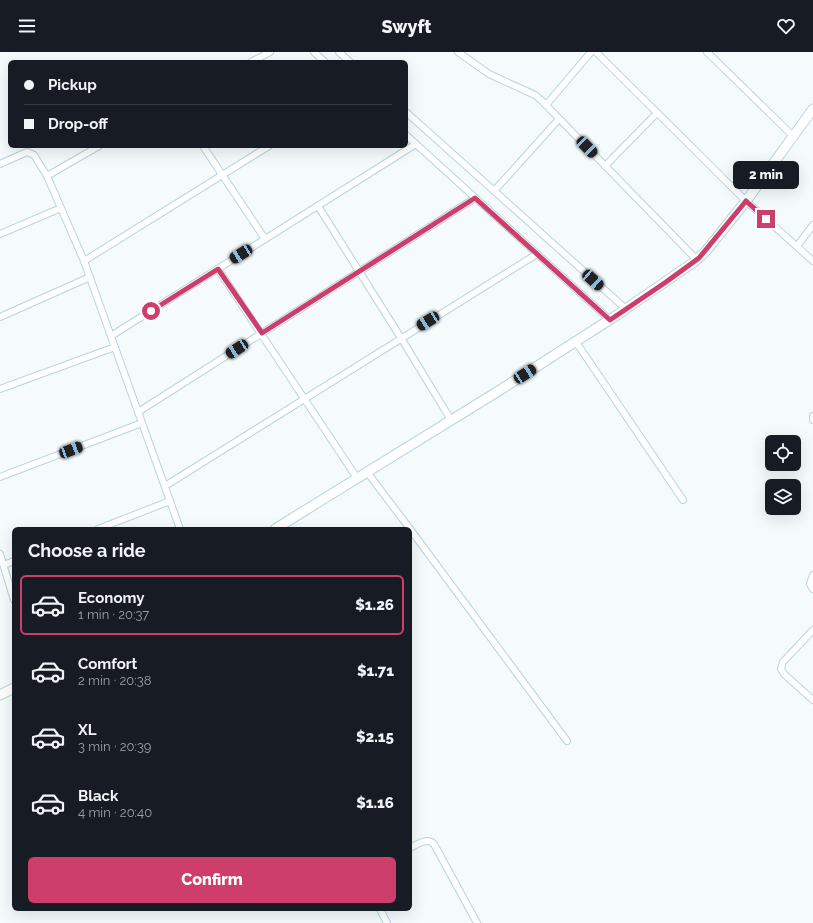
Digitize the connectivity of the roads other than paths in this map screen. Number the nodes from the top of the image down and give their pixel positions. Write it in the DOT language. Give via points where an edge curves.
graph roads {
  1 [pos="270,52"];
  2 [pos="314,52"];
  3 [pos="339,52"];
  4 [pos="458,52"];
  5 [pos="591,52"];
  6 [pos="596,52"];
  7 [pos="707,52"];
  8 [pos="255,60"];
  9 [pos="323,60"];
  10 [pos="348,60"];
  11 [pos="546,105"];
  12 [pos="813,109"];
  13 [pos="658,113"];
  14 [pos="408,114"];
  15 [pos="560,119"];
  16 [pos="793,136"];
  17 [pos="408,138"];
  18 [pos="416,144"];
  19 [pos="96,148"];
  20 [pos="205,148"];
  21 [pos="266,148"];
  22 [pos="0,164"];
  23 [pos="605,166"];
  24 [pos="222,175"];
  25 [pos="47,176"];
  26 [pos="494,191"];
  27 [pos="475,198"];
  28 [pos="746,201"];
  29 [pos="318,206"];
  30 [pos="61,208"];
  31 [pos="813,225"];
  32 [pos="0,234"];
  33 [pos="265,239"];
  34 [pos="797,246"];
  35 [pos="537,254"];
  36 [pos="84,260"];
  37 [pos="696,260"];
  38 [pos="813,261"];
  39 [pos="218,269"];
  40 [pos="358,272"];
  41 [pos="90,277"];
  42 [pos="626,309"];
  43 [pos="0,317"];
  44 [pos="610,320"];
  45 [pos="262,333"];
  46 [pos="111,336"];
  47 [pos="402,338"];
  48 [pos="576,342"];
  49 [pos="115,347"];
  50 [pos="0,390"];
  51 [pos="304,399"];
  52 [pos="138,412"];
  53 [pos="813,416"];
  54 [pos="451,420"];
  55 [pos="813,420"];
  56 [pos="142,423"];
  57 [pos="367,472"];
  58 [pos="0,476"];
  59 [pos="357,478"];
  60 [pos="165,486"];
  61 [pos="683,500"];
  62 [pos="170,501"];
  63 [pos="103,527"];
  64 [pos="179,527"];
  65 [pos="278,527"];
  66 [pos="408,527"];
  67 [pos="412,532"];
  68 [pos="0,554"];
  69 [pos="12,562"];
  70 [pos="4,565"];
  71 [pos="813,575"];
  72 [pos="813,589"];
  73 [pos="12,593"];
  74 [pos="813,630"];
  75 [pos="12,689"];
  76 [pos="0,695"];
  77 [pos="813,700"];
  78 [pos="567,741"];
  79 [pos="412,847"];
  80 [pos="381,911"];
  81 [pos="387,923"];
  82 [pos="477,923"];
  1 -- 8 [label="street"];
  2 -- 9 [label="street"];
  3 -- 10 [label="street"];
  4 -- 11 [label="street" via="486,72 535,95"];
  5 -- 11 [label="street"];
  6 -- 13 [label="street"];
  7 -- 16 [label="street"];
  11 -- 15 [label="street"];
  12 -- 16 [label="main road"];
  13 -- 23 [label="street"];
  13 -- 28 [label="street"];
  14 -- 26 [label="street"];
  15 -- 23 [label="street"];
  15 -- 26 [label="street"];
  16 -- 28 [label="main road"];
  17 -- 18 [label="street"];
  18 -- 27 [label="street"];
  18 -- 29 [label="street"];
  19 -- 25 [label="street"];
  20 -- 24 [label="street"];
  21 -- 24 [label="street"];
  22 -- 25 [label="street" via="27,152 34,156"];
  23 -- 37 [label="street"];
  24 -- 33 [label="street"];
  24 -- 36 [label="street"];
  25 -- 30 [label="street"];
  26 -- 42 [label="street"];
  27 -- 35 [label="street"];
  27 -- 40 [label="street"];
  28 -- 34 [label="street"];
  28 -- 37 [label="main road"];
  29 -- 33 [label="street"];
  29 -- 40 [label="street"];
  30 -- 32 [label="street"];
  30 -- 36 [label="street"];
  31 -- 34 [label="street"];
  33 -- 39 [label="street"];
  34 -- 38 [label="street"];
  35 -- 44 [label="street"];
  35 -- 47 [label="street"];
  36 -- 41 [label="street"];
  37 -- 42 [label="main road"];
  39 -- 45 [label="street"];
  39 -- 46 [label="street"];
  40 -- 45 [label="street"];
  40 -- 47 [label="street"];
  41 -- 43 [label="street"];
  41 -- 46 [label="street"];
  42 -- 44 [label="main road"];
  44 -- 48 [label="main road"];
  45 -- 51 [label="street"];
  45 -- 52 [label="street"];
  46 -- 49 [label="street"];
  47 -- 51 [label="street"];
  47 -- 54 [label="street"];
  48 -- 54 [label="main road"];
  48 -- 61 [label="street"];
  49 -- 50 [label="street"];
  49 -- 52 [label="street"];
  51 -- 59 [label="street"];
  51 -- 60 [label="street"];
  52 -- 56 [label="street"];
  53 -- 55 [label="street"];
  54 -- 57 [label="main road"];
  56 -- 58 [label="street"];
  56 -- 60 [label="street"];
  57 -- 59 [label="main road"];
  57 -- 66 [label="street"];
  59 -- 65 [label="main road"];
  60 -- 62 [label="street"];
  62 -- 63 [label="street"];
  62 -- 64 [label="street"];
  67 -- 78 [label="street"];
  68 -- 70 [label="street"];
  69 -- 70 [label="street"];
  70 -- 73 [label="street"];
  71 -- 72 [label="street" via="810,584"];
  74 -- 77 [label="street" via="783,662 781,669"];
  75 -- 76 [label="main road"];
  79 -- 82 [label="street" via="425,841 434,844"];
  80 -- 81 [label="street"];
}
